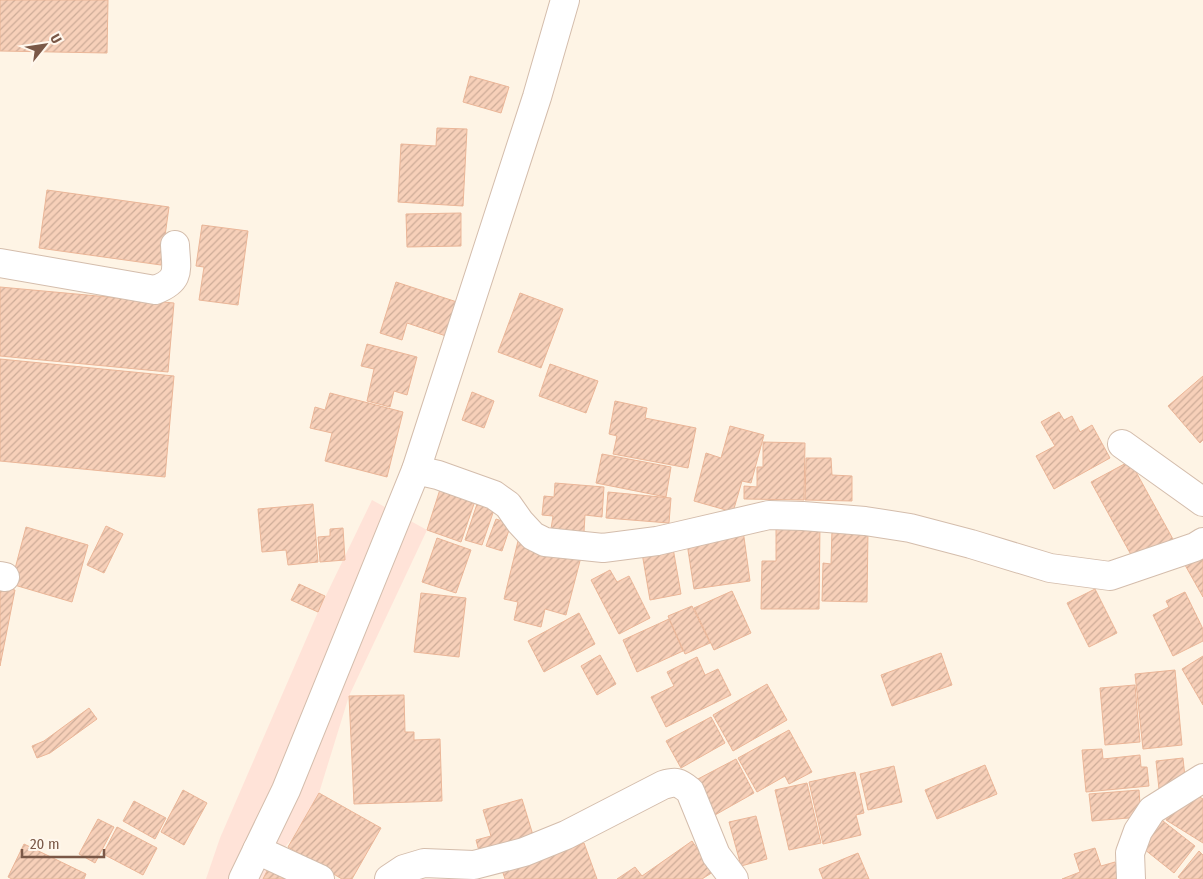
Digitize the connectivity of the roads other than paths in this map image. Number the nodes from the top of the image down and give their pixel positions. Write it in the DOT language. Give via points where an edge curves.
graph roads {
  1 [pos="565,0"];
  2 [pos="175,245"];
  3 [pos="0,263"];
  4 [pos="1122,444"];
  5 [pos="416,470"];
  6 [pos="1203,502"];
  7 [pos="1203,542"];
  8 [pos="1203,778"];
  9 [pos="257,850"];
  10 [pos="243,879"];
  11 [pos="320,879"];
  12 [pos="389,879"];
  13 [pos="734,879"];
  14 [pos="1131,879"];
  1 -- 5 [label="street" via="537,97"];
  2 -- 3 [label="street" via="176,273 170,283 155,290"];
  4 -- 6 [label="street"];
  5 -- 7 [label="street" via="494,495 508,505 533,536 545,542 603,548 657,541 769,515 803,516 910,528 1050,568 1110,576"];
  5 -- 9 [label="street" via="286,790"];
  8 -- 14 [label="street" via="1152,810 1138,830 1130,853"];
  9 -- 10 [label="street"];
  9 -- 11 [label="street"];
  12 -- 13 [label="street" via="404,869 424,864 474,865 524,852 674,782 690,791 716,855"];
}
